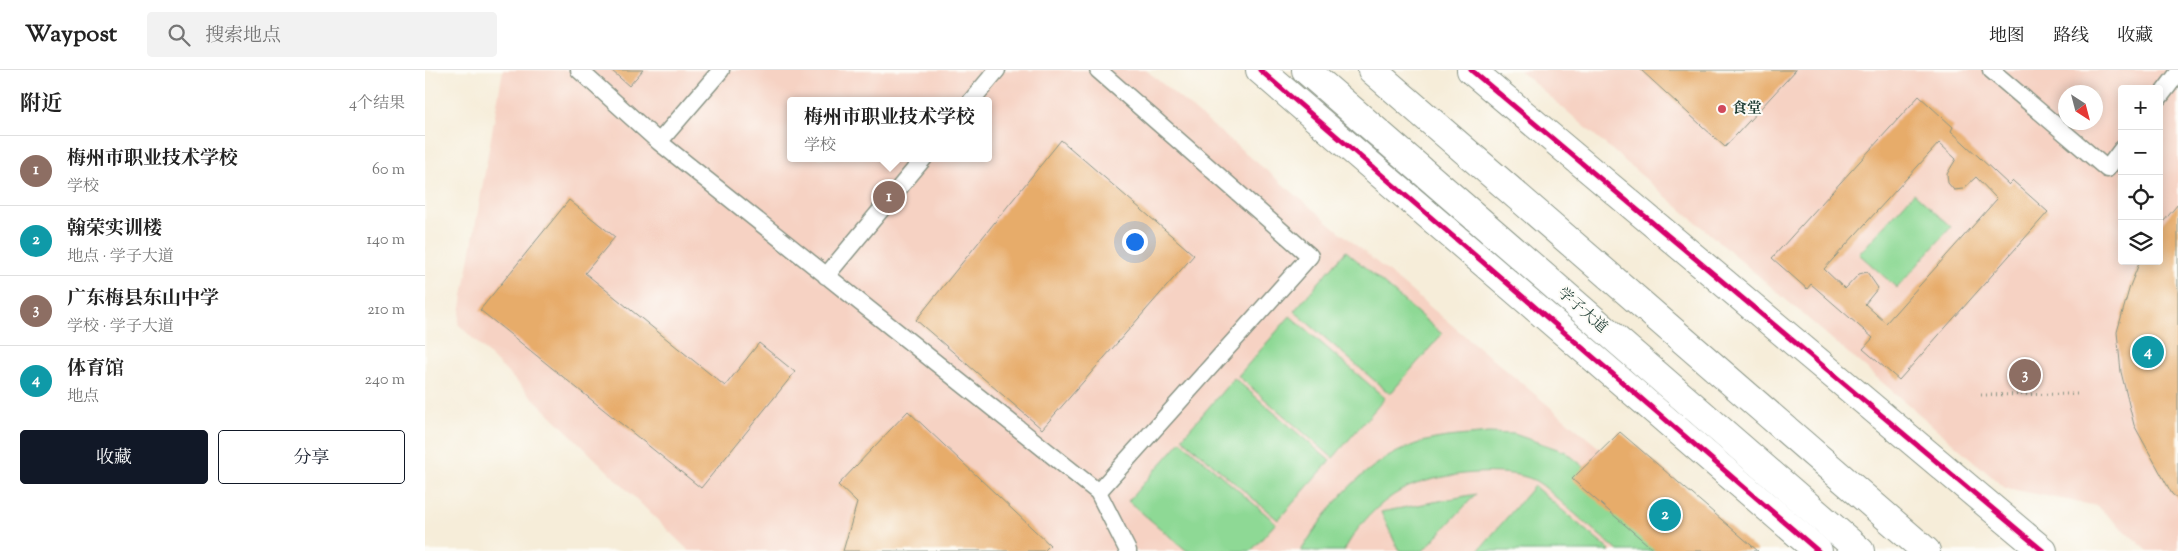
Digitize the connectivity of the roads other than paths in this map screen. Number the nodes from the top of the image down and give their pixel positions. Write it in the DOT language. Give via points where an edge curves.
graph roads {
  1 [pos="579,70"];
  2 [pos="721,70"];
  3 [pos="997,70"];
  4 [pos="1099,70"];
  5 [pos="1259,70"];
  6 [pos="1306,70"];
  7 [pos="1372,70"];
  8 [pos="1471,70"];
  9 [pos="1991,70"];
  10 [pos="2178,73"];
  11 [pos="2163,93"];
  12 [pos="974,97"];
  13 [pos="659,142"];
  14 [pos="2118,154"];
  15 [pos="921,162"];
  16 [pos="827,276"];
  17 [pos="1098,492"];
  18 [pos="1128,551"];
  19 [pos="1818,551"];
  20 [pos="1859,551"];
  21 [pos="1926,551"];
  22 [pos="2043,551"];
  1 -- 13 [label="lane"];
  2 -- 13 [label="lane"];
  3 -- 12 [label="lane"];
  4 -- 17 [label="lane" via="1310,256"];
  5 -- 19 [label="street"];
  6 -- 20 [label="street, 学子大道"];
  7 -- 21 [label="street"];
  8 -- 22 [label="street"];
  9 -- 14 [label="lane" via="2107,169"];
  10 -- 11 [label="lane"];
  13 -- 16 [label="lane"];
  15 -- 16 [label="lane"];
  16 -- 17 [label="lane"];
  17 -- 18 [label="lane"];
}
